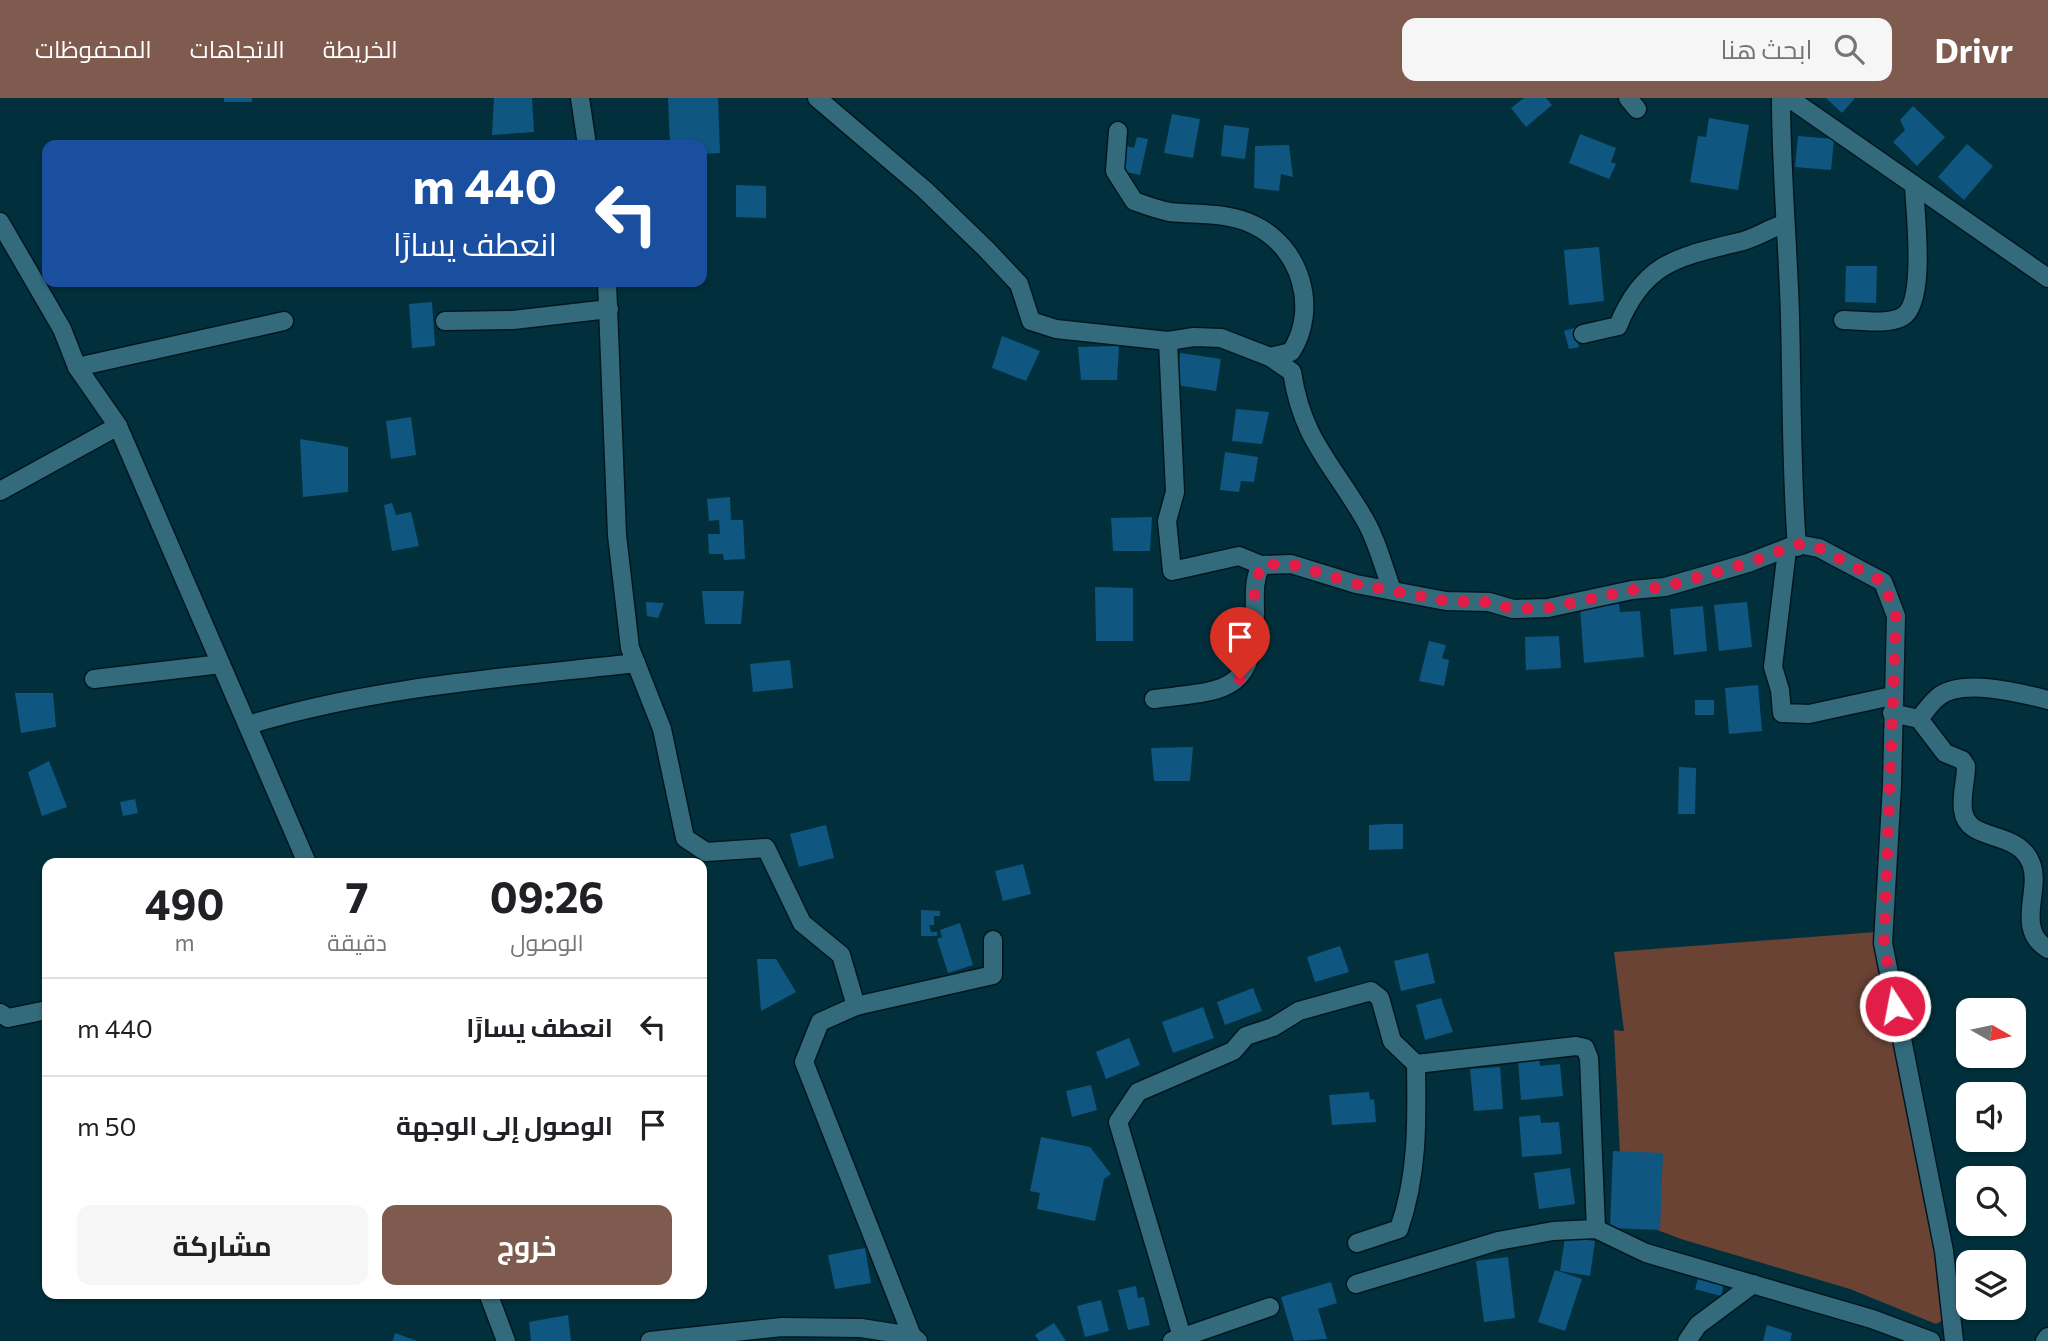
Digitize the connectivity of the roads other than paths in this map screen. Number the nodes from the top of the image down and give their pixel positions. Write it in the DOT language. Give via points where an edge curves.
graph roads {
  1 [pos="580,98"];
  2 [pos="817,98"];
  3 [pos="1782,98"];
  4 [pos="1789,98"];
  5 [pos="1118,131"];
  6 [pos="586,140"];
  7 [pos="1914,186"];
  8 [pos="0,222"];
  9 [pos="1784,225"];
  10 [pos="2048,278"];
  11 [pos="607,287"];
  12 [pos="609,309"];
  13 [pos="1843,320"];
  14 [pos="284,321"];
  15 [pos="445,321"];
  16 [pos="1583,334"];
  17 [pos="1168,341"];
  18 [pos="1270,357"];
  19 [pos="78,367"];
  20 [pos="118,426"];
  21 [pos="0,491"];
  22 [pos="1792,548"];
  23 [pos="1261,565"];
  24 [pos="1392,590"];
  25 [pos="636,663"];
  26 [pos="221,664"];
  27 [pos="94,679"];
  28 [pos="1154,699"];
  29 [pos="2048,700"];
  30 [pos="1892,704"];
  31 [pos="1919,719"];
  32 [pos="248,725"];
  33 [pos="305,858"];
  34 [pos="993,940"];
  35 [pos="2048,949"];
  36 [pos="856,1006"];
  37 [pos="42,1011"];
  38 [pos="0,1013"];
  39 [pos="1416,1064"];
  40 [pos="1596,1229"];
  41 [pos="1357,1243"];
  42 [pos="1356,1284"];
  43 [pos="1753,1284"];
  44 [pos="490,1299"];
  45 [pos="1270,1307"];
  46 [pos="915,1338"];
  47 [pos="1177,1339"];
  48 [pos="506,1341"];
  49 [pos="650,1341"];
  50 [pos="1687,1341"];
  51 [pos="1930,1341"];
  52 [pos="1954,1341"];
  1 -- 6 [label="street"];
  2 -- 17 [label="street" via="987,250 1019,284 1031,321 1056,329"];
  3 -- 9 [label="street"];
  4 -- 7 [label="street"];
  5 -- 18 [label="street" via="1115,171 1134,201 1255,225 1294,262 1305,296 1300,339 1292,352"];
  7 -- 10 [label="street"];
  7 -- 13 [label="street" via="1917,273 1913,305 1904,316 1892,320"];
  8 -- 19 [label="street"];
  9 -- 16 [label="street" via="1742,242 1695,251 1651,274 1628,301 1618,326"];
  9 -- 22 [label="street" via="1790,314"];
  11 -- 12 [label="street"];
  12 -- 15 [label="street" via="513,320"];
  12 -- 25 [label="street" via="617,535 630,648"];
  14 -- 19 [label="street"];
  17 -- 18 [label="street" via="1221,338"];
  17 -- 23 [label="street" via="1175,492 1167,521 1172,571 1239,556"];
  18 -- 24 [label="street" via="1293,372 1297,403 1307,429 1364,517"];
  19 -- 20 [label="street"];
  20 -- 21 [label="street"];
  20 -- 26 [label="street"];
  22 -- 24 [label="street" via="1665,587 1548,608 1513,609"];
  22 -- 30 [label="street" via="1797,544 1819,548 1883,582 1896,616"];
  22 -- 30 [label="street" via="1773,667 1782,713"];
  23 -- 24 [label="street" via="1291,564"];
  23 -- 28 [label="street" via="1250,654 1240,679 1220,691"];
  25 -- 32 [label="street" via="404,688 317,704"];
  25 -- 36 [label="street" via="662,729 685,838 706,852 766,848 802,923 841,955"];
  26 -- 27 [label="street"];
  26 -- 32 [label="street"];
  29 -- 31 [label="street" via="2004,689 1969,689 1938,696"];
  30 -- 31 [label="street"];
  30 -- 52 [label="street" via="1884,943 1944,1251"];
  31 -- 35 [label="street" via="1945,753 1966,766 1962,800 1968,824 2014,842 2032,864 2030,919 2035,935"];
  32 -- 33 [label="street"];
  34 -- 36 [label="street" via="993,975"];
  36 -- 46 [label="street" via="820,1022 804,1062"];
  37 -- 38 [label="street" via="8,1018"];
  39 -- 40 [label="street" via="1585,1048"];
  39 -- 41 [label="street" via="1416,1153 1408,1203 1399,1230"];
  39 -- 47 [label="street" via="1392,1041 1380,998 1371,991 1299,1011 1246,1036 1233,1051 1138,1092 1118,1122"];
  40 -- 42 [label="street" via="1498,1241"];
  40 -- 43 [label="street" via="1646,1253"];
  43 -- 50 [label="street" via="1698,1325"];
  43 -- 51 [label="street"];
  44 -- 48 [label="street"];
  45 -- 47 [label="street"];
  46 -- 49 [label="street" via="861,1328 782,1327"];
}
